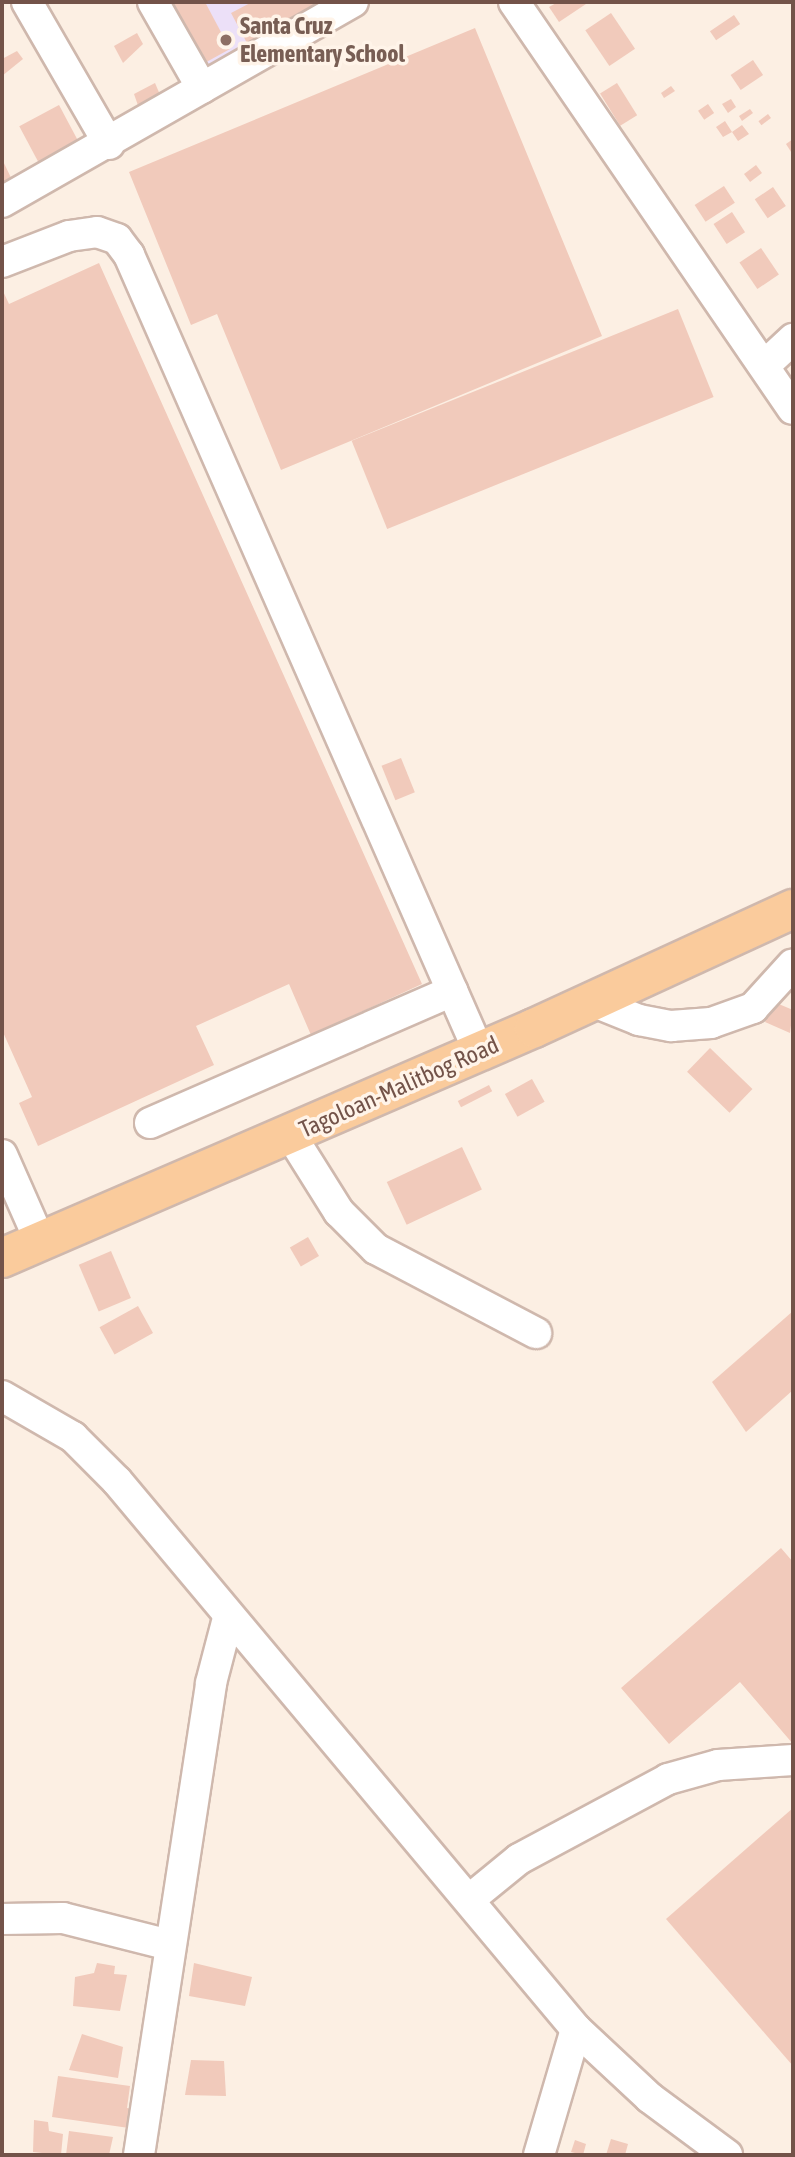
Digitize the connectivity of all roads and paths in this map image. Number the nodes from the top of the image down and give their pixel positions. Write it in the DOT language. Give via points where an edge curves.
graph roads {
  1 [pos="27,2"];
  2 [pos="153,2"];
  3 [pos="353,2"];
  4 [pos="514,2"];
  5 [pos="202,88"];
  6 [pos="109,144"];
  7 [pos="2,202"];
  8 [pos="2,261"];
  9 [pos="793,339"];
  10 [pos="764,366"];
  11 [pos="793,409"];
  12 [pos="793,909"];
  13 [pos="793,964"];
  14 [pos="452,991"];
  15 [pos="592,1001"];
  16 [pos="479,1052"];
  17 [pos="150,1123"];
  18 [pos="289,1134"];
  19 [pos="2,1154"];
  20 [pos="2,1216"];
  21 [pos="36,1233"];
  22 [pos="2,1258"];
  23 [pos="536,1333"];
  24 [pos="2,1396"];
  25 [pos="228,1618"];
  26 [pos="793,1760"];
  27 [pos="470,1899"];
  28 [pos="2,1919"];
  29 [pos="170,1945"];
  30 [pos="576,2029"];
  31 [pos="139,2155"];
  32 [pos="539,2155"];
  33 [pos="727,2155"];
  1 -- 6 [label="street"];
  2 -- 5 [label="street"];
  3 -- 5 [label="street"];
  4 -- 10 [label="street"];
  5 -- 6 [label="street"];
  6 -- 7 [label="street"];
  8 -- 14 [label="street" via="69,236 97,232 117,239 129,255"];
  9 -- 10 [label="street"];
  10 -- 11 [label="street"];
  12 -- 15 [label="main road, Tagoloan-Malitbog Road"];
  13 -- 15 [label="street" via="753,1009 711,1023 671,1026 639,1020"];
  14 -- 16 [label="street"];
  14 -- 17 [label="street"];
  15 -- 16 [label="main road, Tagoloan-Malitbog Road"];
  16 -- 18 [label="main road, Tagoloan-Malitbog Road"];
  18 -- 21 [label="main road, Tagoloan-Malitbog Road"];
  18 -- 23 [label="street" via="339,1212 376,1249"];
  19 -- 21 [label="street"];
  20 -- 21 [label="street"];
  21 -- 22 [label="main road, Tagoloan-Malitbog Road"];
  24 -- 25 [label="street" via="73,1437 117,1481"];
  25 -- 27 [label="street"];
  25 -- 29 [label="street" via="211,1683"];
  26 -- 27 [label="street" via="718,1765 668,1779 519,1859"];
  27 -- 30 [label="street"];
  28 -- 29 [label="street" via="63,1918"];
  29 -- 31 [label="street"];
  30 -- 32 [label="street"];
  30 -- 33 [label="street" via="650,2098"];
}
